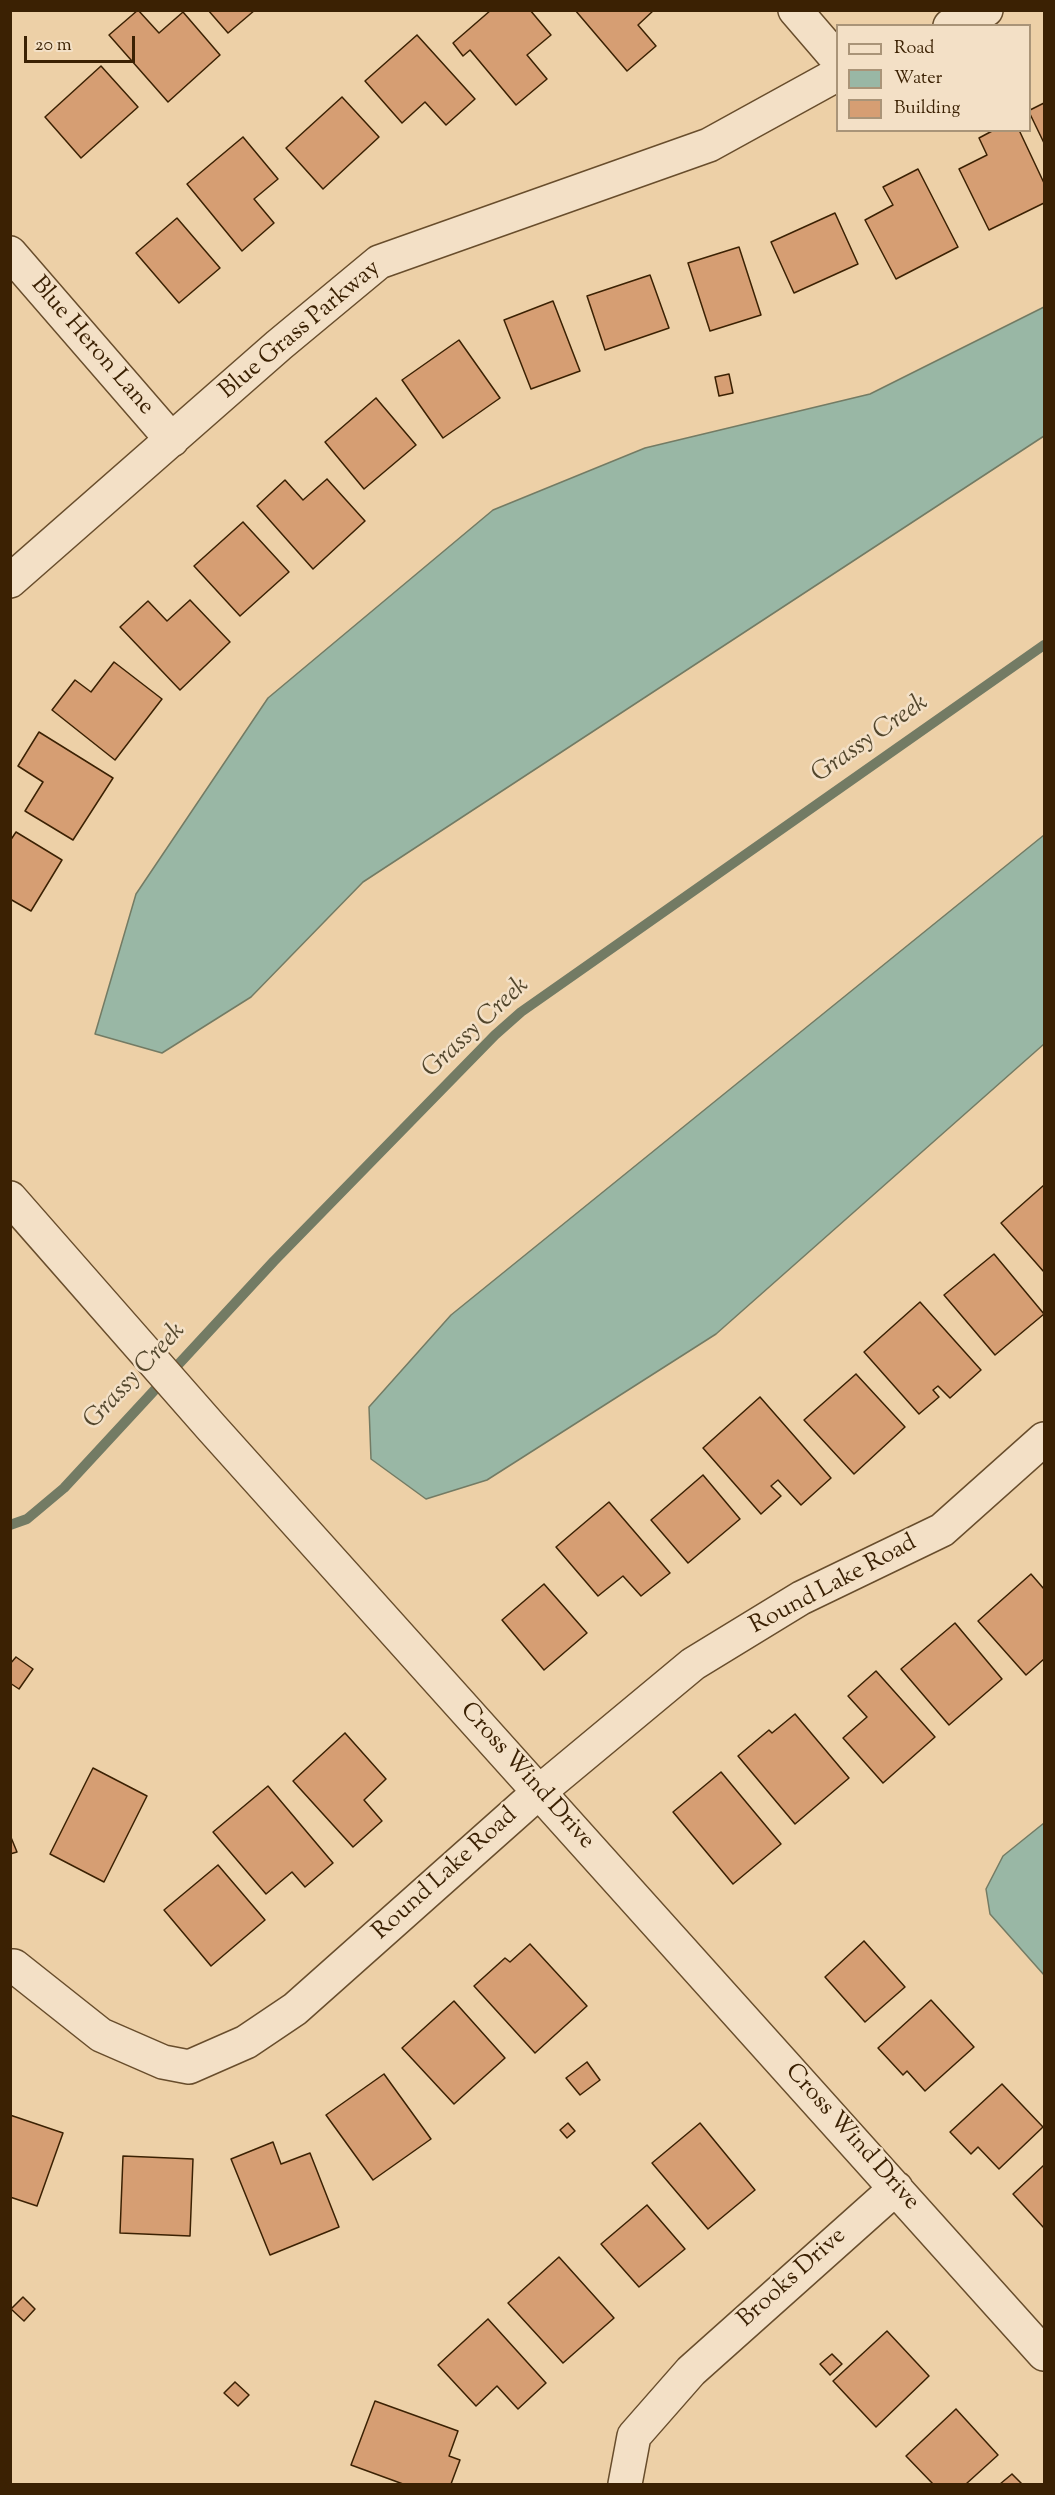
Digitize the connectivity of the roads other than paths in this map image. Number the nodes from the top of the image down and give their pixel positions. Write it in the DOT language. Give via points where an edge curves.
graph roads {
  1 [pos="795,10"];
  2 [pos="986,10"];
  3 [pos="954,24"];
  4 [pos="836,59"];
  5 [pos="836,75"];
  6 [pos="10,253"];
  7 [pos="172,440"];
  8 [pos="10,581"];
  9 [pos="10,1198"];
  10 [pos="1044,1439"];
  11 [pos="539,1792"];
  12 [pos="14,1966"];
  13 [pos="896,2188"];
  14 [pos="1044,2354"];
  15 [pos="625,2484"];
  1 -- 4 [label="street"];
  2 -- 3 [label="street"];
  5 -- 7 [label="street, Blue Grass Parkway" via="709,145 379,262"];
  6 -- 7 [label="street, Blue Heron Lane"];
  7 -- 8 [label="street, Blue Grass Parkway"];
  9 -- 11 [label="street, Cross Wind Drive"];
  10 -- 11 [label="street, Round Lake Road" via="942,1530 801,1598 693,1664"];
  11 -- 12 [label="street, Round Lake Road" via="295,2009 246,2042 189,2067 163,2062 101,2035"];
  11 -- 13 [label="street, Cross Wind Drive"];
  13 -- 14 [label="street, Cross Wind Drive"];
  13 -- 15 [label="street, Brooks Drive" via="691,2371 634,2436"];
}
